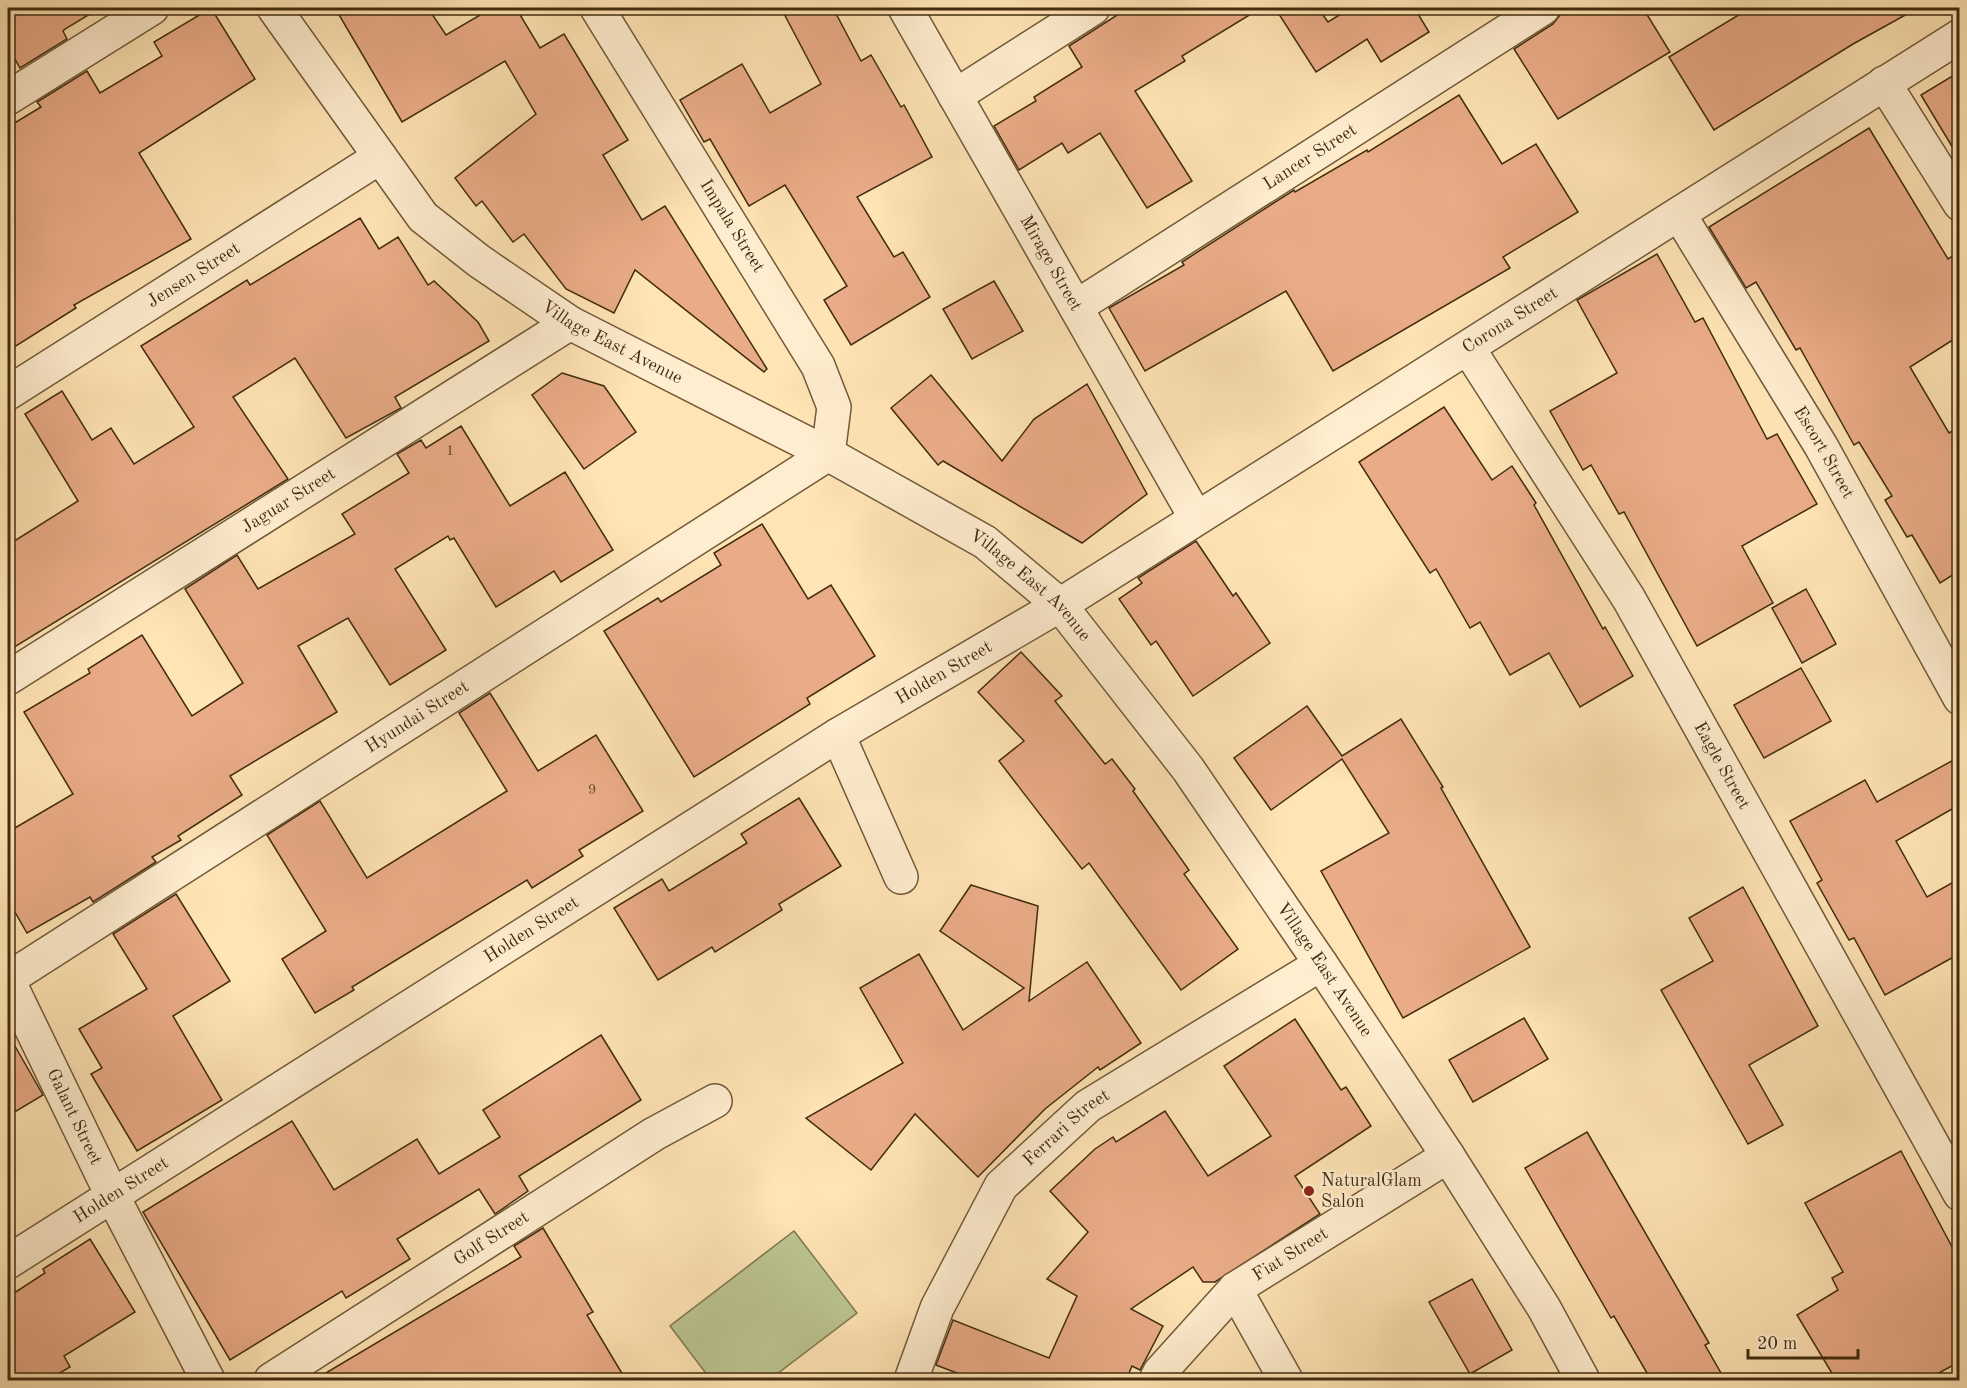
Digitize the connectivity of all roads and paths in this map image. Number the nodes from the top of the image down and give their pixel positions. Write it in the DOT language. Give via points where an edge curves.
graph roads {
  1 [pos="152,8"];
  2 [pos="274,8"];
  3 [pos="597,8"];
  4 [pos="905,8"];
  5 [pos="1093,8"];
  6 [pos="1543,8"];
  7 [pos="1959,36"];
  8 [pos="1884,83"];
  9 [pos="955,96"];
  10 [pos="8,98"];
  11 [pos="380,157"];
  12 [pos="1959,204"];
  13 [pos="1679,214"];
  14 [pos="1076,307"];
  15 [pos="570,323"];
  16 [pos="1468,348"];
  17 [pos="8,393"];
  18 [pos="828,454"];
  19 [pos="1196,518"];
  20 [pos="1060,605"];
  21 [pos="8,678"];
  22 [pos="1959,698"];
  23 [pos="838,735"];
  24 [pos="901,877"];
  25 [pos="1321,964"];
  26 [pos="8,980"];
  27 [pos="715,1101"];
  28 [pos="1448,1156"];
  29 [pos="1959,1194"];
  30 [pos="112,1195"];
  31 [pos="8,1262"];
  32 [pos="1235,1289"];
  33 [pos="208,1380"];
  34 [pos="271,1380"];
  35 [pos="911,1380"];
  36 [pos="1156,1380"];
  37 [pos="1286,1380"];
  38 [pos="1583,1380"];
  1 -- 10 [label="street"];
  2 -- 11 [label="street, Village East Avenue"];
  3 -- 18 [label="street, Impala Street" via="818,366 834,407"];
  4 -- 9 [label="street, Mirage Street"];
  5 -- 9 [label="street"];
  6 -- 14 [label="street, Lancer Street"];
  7 -- 8 [label="street, Corona Street"];
  8 -- 12 [label="street"];
  8 -- 13 [label="street, Corona Street"];
  9 -- 14 [label="street, Mirage Street"];
  11 -- 15 [label="street, Village East Avenue" via="423,217"];
  11 -- 17 [label="street, Jensen Street"];
  13 -- 16 [label="street, Corona Street"];
  13 -- 22 [label="street, Escort Street" via="1821,446"];
  14 -- 19 [label="street, Mirage Street"];
  15 -- 18 [label="street, Village East Avenue"];
  15 -- 21 [label="street, Jaguar Street"];
  16 -- 19 [label="street, Corona Street"];
  16 -- 29 [label="street, Eagle Street" via="1629,599"];
  18 -- 20 [label="street, Village East Avenue" via="985,542"];
  18 -- 26 [label="street, Hyundai Street"];
  19 -- 20 [label="street, Corona Street"];
  20 -- 23 [label="street, Holden Street"];
  20 -- 25 [label="street, Village East Avenue" via="1188,769"];
  23 -- 24 [label="street"];
  23 -- 30 [label="street, Holden Street"];
  25 -- 28 [label="street, Village East Avenue"];
  25 -- 35 [label="street, Ferrari Street" via="1088,1106 1001,1185 938,1308"];
  26 -- 30 [label="street, Galant Street"];
  27 -- 34 [label="street, Golf Street" via="654,1134"];
  28 -- 32 [label="street, Fiat Street"];
  28 -- 38 [label="street, Village East Avenue" via="1544,1308"];
  30 -- 31 [label="street, Holden Street"];
  30 -- 33 [label="street, Galant Street"];
  32 -- 36 [label="street, Fiat Street"];
  32 -- 37 [label="street"];
}
